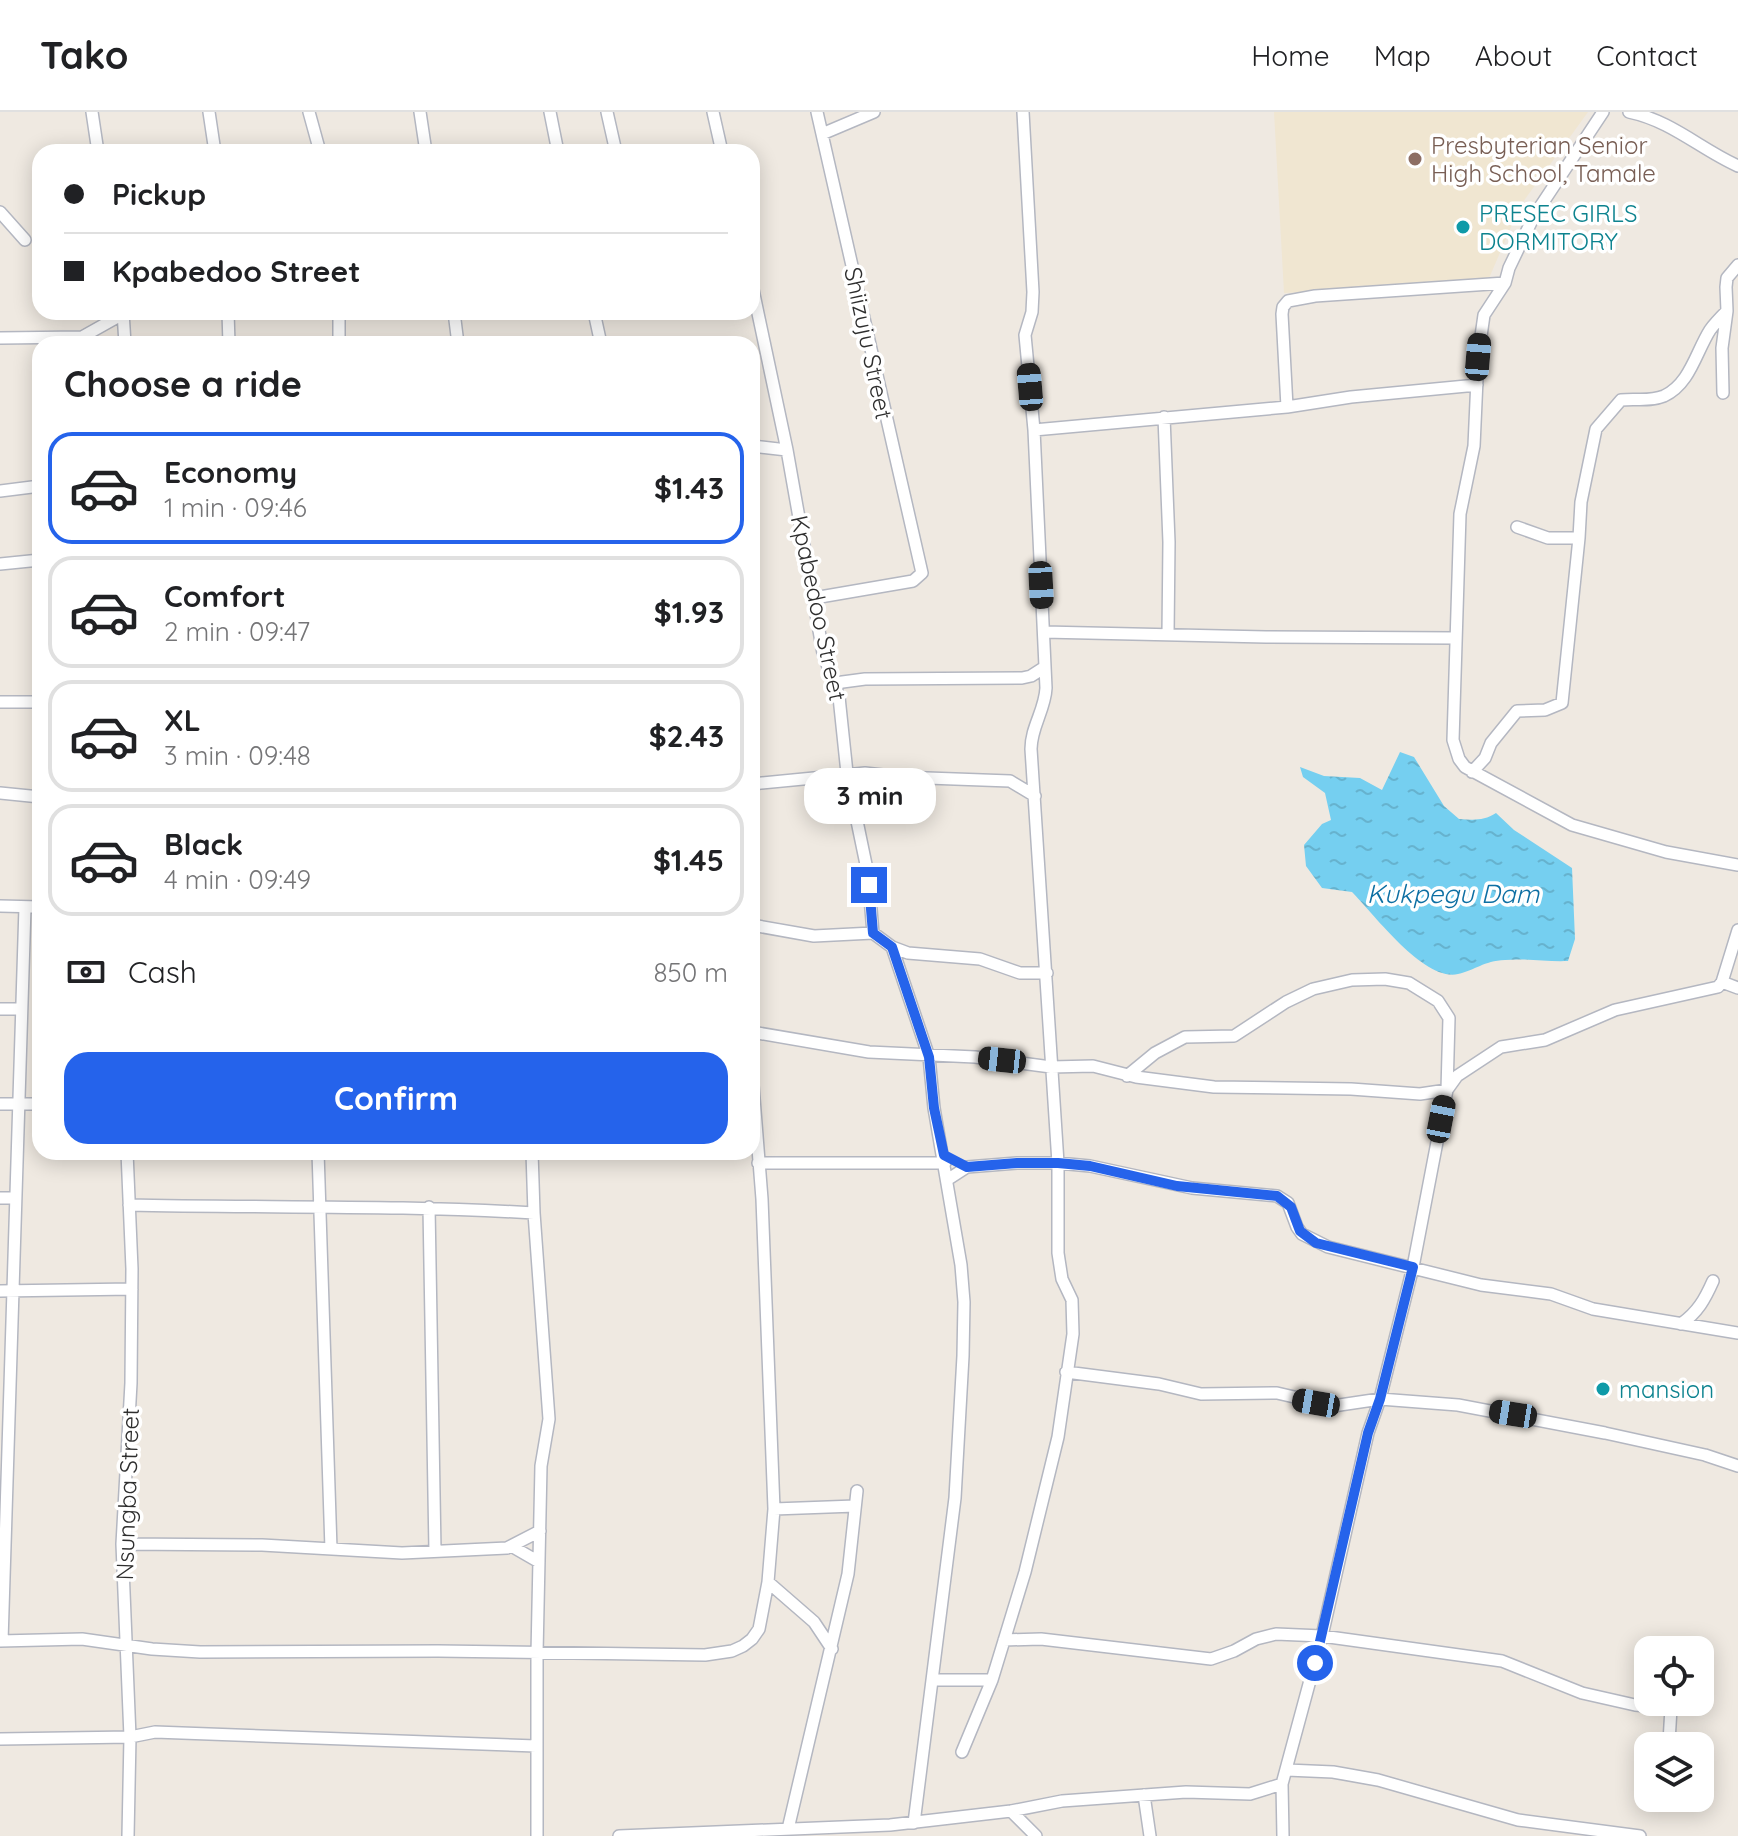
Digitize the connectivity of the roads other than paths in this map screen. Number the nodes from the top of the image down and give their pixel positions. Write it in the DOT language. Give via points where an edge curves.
graph roads {
  1 [pos="92,112"];
  2 [pos="209,112"];
  3 [pos="309,112"];
  4 [pos="420,112"];
  5 [pos="550,112"];
  6 [pos="607,112"];
  7 [pos="713,112"];
  8 [pos="817,112"];
  9 [pos="874,112"];
  10 [pos="1023,112"];
  11 [pos="1603,112"];
  12 [pos="1629,112"];
  13 [pos="822,134"];
  14 [pos="97,144"];
  15 [pos="214,144"];
  16 [pos="318,144"];
  17 [pos="425,144"];
  18 [pos="556,144"];
  19 [pos="614,144"];
  20 [pos="720,144"];
  21 [pos="1738,166"];
  22 [pos="0,212"];
  23 [pos="25,240"];
  24 [pos="1738,265"];
  25 [pos="1505,283"];
  26 [pos="1727,311"];
  27 [pos="111,320"];
  28 [pos="759,320"];
  29 [pos="84,336"];
  30 [pos="0,338"];
  31 [pos="32,338"];
  32 [pos="1477,385"];
  33 [pos="1723,393"];
  34 [pos="1287,407"];
  35 [pos="1164,417"];
  36 [pos="1034,430"];
  37 [pos="760,447"];
  38 [pos="787,450"];
  39 [pos="32,487"];
  40 [pos="0,491"];
  41 [pos="1517,527"];
  42 [pos="1579,538"];
  43 [pos="32,561"];
  44 [pos="0,564"];
  45 [pos="814,598"];
  46 [pos="1044,632"];
  47 [pos="1168,634"];
  48 [pos="1456,638"];
  49 [pos="1045,667"];
  50 [pos="835,683"];
  51 [pos="0,702"];
  52 [pos="32,702"];
  53 [pos="1472,772"];
  54 [pos="847,773"];
  55 [pos="760,783"];
  56 [pos="0,793"];
  57 [pos="32,796"];
  58 [pos="1035,796"];
  59 [pos="1738,865"];
  60 [pos="0,906"];
  61 [pos="25,907"];
  62 [pos="32,907"];
  63 [pos="760,926"];
  64 [pos="1738,930"];
  65 [pos="873,933"];
  66 [pos="892,947"];
  67 [pos="1047,973"];
  68 [pos="1722,982"];
  69 [pos="1738,988"];
  70 [pos="0,1009"];
  71 [pos="21,1009"];
  72 [pos="760,1033"];
  73 [pos="929,1057"];
  74 [pos="1051,1067"];
  75 [pos="1127,1076"];
  76 [pos="1447,1090"];
  77 [pos="0,1104"];
  78 [pos="17,1104"];
  79 [pos="32,1104"];
  80 [pos="944,1159"];
  81 [pos="127,1160"];
  82 [pos="318,1160"];
  83 [pos="532,1160"];
  84 [pos="758,1160"];
  85 [pos="758,1163"];
  86 [pos="1058,1163"];
  87 [pos="967,1167"];
  88 [pos="947,1180"];
  89 [pos="0,1198"];
  90 [pos="15,1198"];
  91 [pos="129,1205"];
  92 [pos="429,1207"];
  93 [pos="318,1209"];
  94 [pos="534,1213"];
  95 [pos="1413,1267"];
  96 [pos="1713,1281"];
  97 [pos="132,1289"];
  98 [pos="6,1292"];
  99 [pos="1681,1324"];
  100 [pos="1738,1333"];
  101 [pos="1066,1372"];
  102 [pos="1380,1399"];
  103 [pos="1738,1466"];
  104 [pos="857,1491"];
  105 [pos="855,1506"];
  106 [pos="774,1509"];
  107 [pos="4,1525"];
  108 [pos="540,1531"];
  109 [pos="122,1544"];
  110 [pos="513,1547"];
  111 [pos="331,1549"];
  112 [pos="435,1551"];
  113 [pos="539,1562"];
  114 [pos="768,1582"];
  115 [pos="1322,1636"];
  116 [pos="1004,1640"];
  117 [pos="1,1641"];
  118 [pos="126,1645"];
  119 [pos="832,1649"];
  120 [pos="537,1654"];
  121 [pos="932,1680"];
  122 [pos="992,1680"];
  123 [pos="1670,1732"];
  124 [pos="130,1737"];
  125 [pos="0,1739"];
  126 [pos="536,1746"];
  127 [pos="962,1752"];
  128 [pos="1287,1770"];
  129 [pos="1282,1784"];
  130 [pos="1144,1795"];
  131 [pos="1011,1811"];
  132 [pos="914,1823"];
  133 [pos="788,1829"];
  134 [pos="892,1831"];
  135 [pos="717,1835"];
  136 [pos="128,1836"];
  137 [pos="537,1836"];
  138 [pos="619,1836"];
  139 [pos="1036,1836"];
  140 [pos="1150,1836"];
  141 [pos="1283,1836"];
  142 [pos="1640,1836"];
  1 -- 14 [label="street"];
  2 -- 15 [label="street"];
  3 -- 16 [label="street"];
  4 -- 17 [label="street"];
  5 -- 18 [label="street"];
  6 -- 19 [label="street"];
  7 -- 20 [label="street"];
  8 -- 13 [label="street, Shiizuju Street"];
  9 -- 13 [label="street"];
  10 -- 36 [label="street" via="1033,292 1025,335"];
  11 -- 25 [label="street" via="1534,216"];
  12 -- 21 [label="street" via="1668,124"];
  13 -- 45 [label="street, Shiizuju Street" via="922,573 913,581"];
  22 -- 23 [label="street"];
  24 -- 26 [label="street" via="1727,278"];
  25 -- 32 [label="street" via="1484,315"];
  25 -- 34 [label="street" via="1288,301 1282,314"];
  26 -- 33 [label="street"];
  26 -- 42 [label="street" via="1712,327 1687,376 1666,395 1621,400 1596,429"];
  27 -- 29 [label="street"];
  28 -- 38 [label="street, Kpabedoo Street"];
  30 -- 31 [label="street"];
  32 -- 34 [label="street"];
  32 -- 48 [label="street" via="1474,446 1460,514"];
  34 -- 35 [label="street"];
  35 -- 36 [label="street"];
  35 -- 47 [label="street"];
  36 -- 46 [label="street"];
  37 -- 38 [label="street"];
  38 -- 45 [label="street, Kpabedoo Street"];
  39 -- 40 [label="street"];
  41 -- 42 [label="street" via="1548,538"];
  42 -- 53 [label="street" via="1562,703 1517,711"];
  43 -- 44 [label="street"];
  45 -- 50 [label="street, Kpabedoo Street" via="823,653"];
  46 -- 47 [label="street"];
  46 -- 49 [label="street"];
  47 -- 48 [label="street"];
  48 -- 53 [label="street" via="1453,740 1459,759"];
  49 -- 50 [label="street" via="1022,678"];
  49 -- 58 [label="street" via="1045,697 1031,739"];
  50 -- 54 [label="street, Kpabedoo Street"];
  51 -- 52 [label="street"];
  53 -- 59 [label="street" via="1561,821 1666,852"];
  54 -- 55 [label="street"];
  54 -- 58 [label="street" via="999,779"];
  54 -- 65 [label="street, Kpabedoo Street" via="868,874"];
  56 -- 57 [label="street"];
  58 -- 67 [label="street"];
  60 -- 61 [label="street"];
  61 -- 62 [label="street"];
  61 -- 71 [label="street"];
  63 -- 65 [label="street" via="814,936"];
  64 -- 68 [label="street"];
  65 -- 66 [label="street"];
  66 -- 67 [label="street" via="990,961 1020,973"];
  66 -- 73 [label="street"];
  67 -- 74 [label="street"];
  68 -- 69 [label="street"];
  68 -- 76 [label="street" via="1712,989 1615,1010 1545,1040 1506,1045 1457,1076"];
  70 -- 71 [label="street"];
  71 -- 78 [label="street"];
  72 -- 73 [label="street"];
  73 -- 74 [label="street"];
  73 -- 80 [label="street"];
  74 -- 75 [label="street" via="1093,1066"];
  74 -- 86 [label="street"];
  75 -- 76 [label="street" via="1214,1087 1420,1094"];
  75 -- 76 [label="street" via="1185,1037 1234,1036 1313,989 1385,979 1409,983 1438,1001 1449,1018"];
  76 -- 95 [label="street"];
  77 -- 78 [label="street"];
  78 -- 79 [label="street"];
  78 -- 90 [label="street"];
  80 -- 85 [label="street"];
  80 -- 87 [label="street"];
  80 -- 88 [label="street"];
  81 -- 91 [label="street, Nsungba Street"];
  82 -- 93 [label="street"];
  83 -- 94 [label="street"];
  84 -- 85 [label="street"];
  85 -- 106 [label="street"];
  86 -- 87 [label="street"];
  86 -- 95 [label="street" via="1177,1186 1277,1196 1291,1207 1300,1231 1316,1243"];
  86 -- 101 [label="street" via="1058,1253 1073,1316"];
  87 -- 88 [label="street"];
  88 -- 121 [label="street" via="961,1265 963,1356 955,1498"];
  89 -- 90 [label="street"];
  90 -- 98 [label="street"];
  91 -- 93 [label="street"];
  91 -- 97 [label="street, Nsungba Street"];
  92 -- 93 [label="street"];
  92 -- 94 [label="street"];
  92 -- 112 [label="street"];
  93 -- 111 [label="street"];
  94 -- 108 [label="street" via="549,1419 541,1466"];
  95 -- 99 [label="street"];
  95 -- 102 [label="street"];
  96 -- 99 [label="street" via="1702,1304"];
  97 -- 98 [label="street"];
  97 -- 109 [label="street, Nsungba Street"];
  98 -- 107 [label="street"];
  99 -- 100 [label="street"];
  101 -- 102 [label="street" via="1201,1394 1277,1393 1333,1406"];
  101 -- 116 [label="street" via="1050,1477"];
  102 -- 103 [label="street" via="1513,1414"];
  102 -- 115 [label="street"];
  104 -- 105 [label="street"];
  105 -- 106 [label="street"];
  105 -- 119 [label="street"];
  106 -- 114 [label="street"];
  107 -- 117 [label="street"];
  108 -- 110 [label="street"];
  108 -- 113 [label="street"];
  109 -- 111 [label="street"];
  109 -- 118 [label="street, Nsungba Street"];
  110 -- 112 [label="street"];
  110 -- 113 [label="street"];
  111 -- 112 [label="street"];
  113 -- 120 [label="street"];
  114 -- 119 [label="street" via="814,1622"];
  114 -- 120 [label="street" via="759,1629 732,1651"];
  115 -- 116 [label="street" via="1276,1634 1211,1659 1041,1639"];
  115 -- 123 [label="street" via="1502,1661 1603,1699 1671,1708"];
  115 -- 128 [label="street"];
  116 -- 122 [label="street"];
  117 -- 118 [label="street" via="82,1639"];
  118 -- 120 [label="street" via="200,1652"];
  118 -- 124 [label="street, Nsungba Street"];
  119 -- 133 [label="street"];
  120 -- 126 [label="street"];
  121 -- 122 [label="street"];
  121 -- 132 [label="street"];
  122 -- 127 [label="street"];
  124 -- 125 [label="street"];
  124 -- 126 [label="street" via="155,1732"];
  124 -- 136 [label="street, Nsungba Street"];
  126 -- 137 [label="street"];
  128 -- 129 [label="street"];
  128 -- 142 [label="street" via="1378,1780 1518,1820"];
  129 -- 130 [label="street" via="1250,1794"];
  129 -- 141 [label="street"];
  130 -- 131 [label="street"];
  130 -- 140 [label="street"];
  131 -- 132 [label="street"];
  131 -- 139 [label="street"];
  132 -- 134 [label="street"];
  133 -- 134 [label="street"];
  133 -- 135 [label="street"];
  135 -- 138 [label="street"];
}
